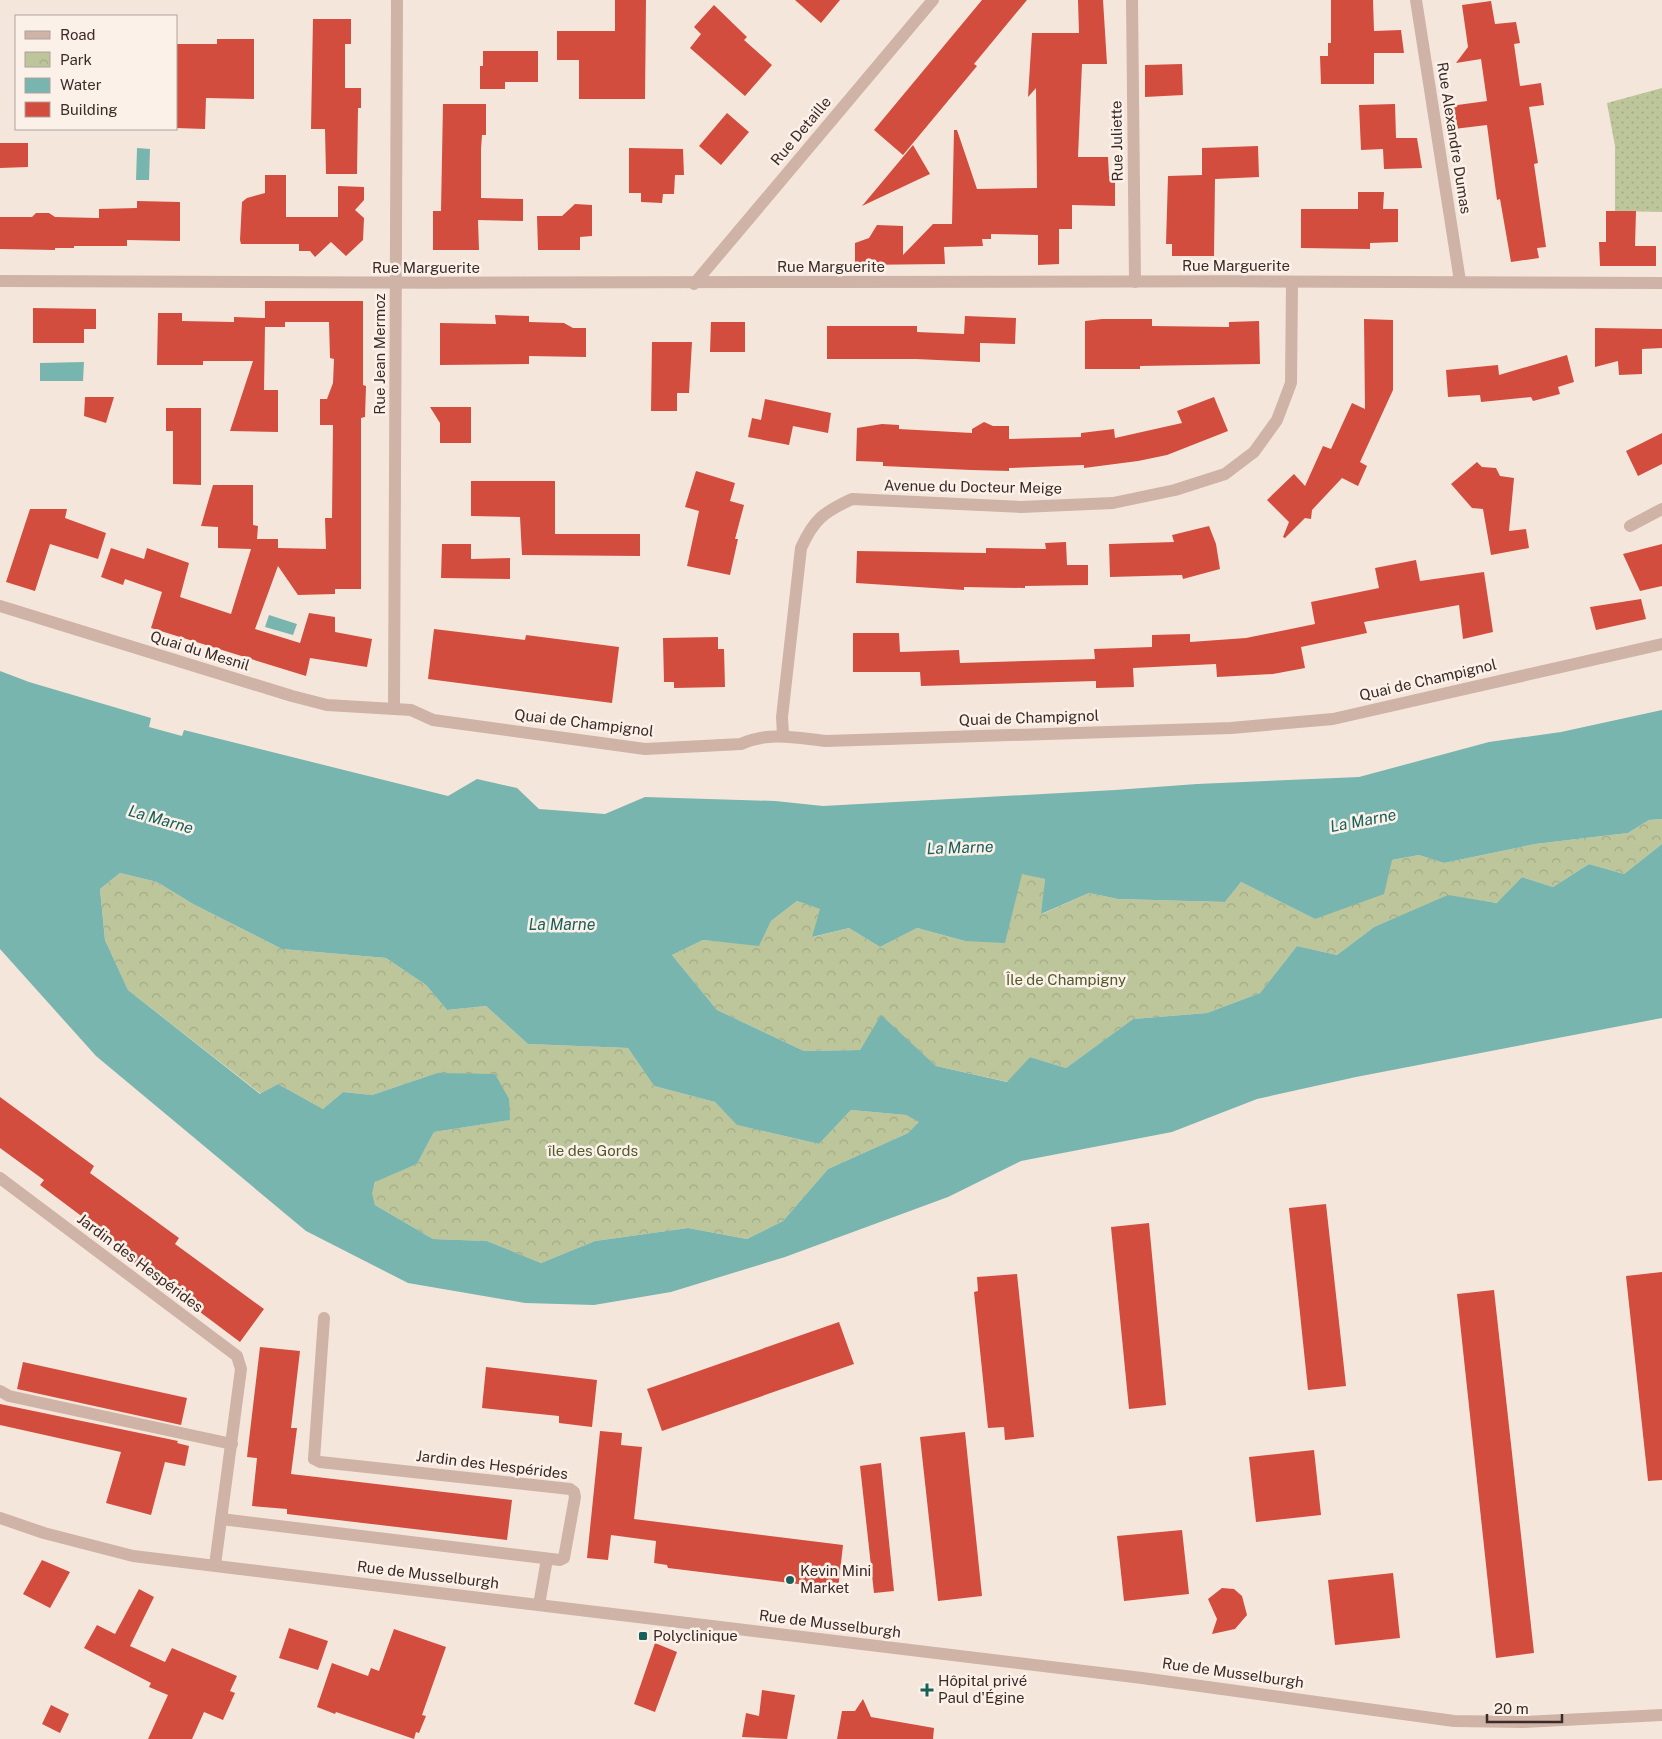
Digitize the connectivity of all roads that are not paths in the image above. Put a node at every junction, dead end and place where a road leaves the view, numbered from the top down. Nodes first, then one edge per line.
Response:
1 (397, 0) edge
2 (933, 0) edge
3 (1132, 0) edge
4 (1416, 0) edge
5 (0, 281) edge
6 (1460, 281) junction
7 (1135, 282) junction
8 (1292, 282) junction
9 (1662, 283) edge
10 (396, 284) junction
11 (694, 284) junction
12 (1662, 509) edge
13 (1630, 526) dead end
14 (0, 606) edge
15 (1662, 644) edge
16 (394, 708) junction
17 (782, 735) junction
18 (0, 1178) edge
19 (324, 1318) dead end
20 (0, 1391) edge
21 (232, 1444) junction
22 (0, 1518) edge
23 (221, 1519) junction
24 (547, 1559) junction
25 (215, 1565) junction
26 (539, 1605) junction
27 (1662, 1715) edge

1 - 10 street, Rue Jean Mermoz
2 - 11 street, Rue Detaille
3 - 7 street, Rue Juliette
4 - 6 street, Rue Alexandre Dumas
5 - 10 street, Rue Marguerite
6 - 8 street, Rue Marguerite
6 - 9 street, Rue Marguerite
7 - 8 street, Rue Marguerite
7 - 11 street, Rue Marguerite
8 - 17 street, Avenue du Docteur Meige
10 - 11 street, Rue Marguerite
10 - 16 street, Rue Jean Mermoz
12 - 13 street
14 - 16 street, Quai du Mesnil
15 - 17 street, Quai de Champignol
16 - 17 street, Quai de Champignol
18 - 21 street, Jardin des Hespérides
19 - 24 street, Jardin des Hespérides
20 - 21 street
21 - 23 street, Jardin des Hespérides
22 - 25 street, Rue de Musselburgh
23 - 24 street, Jardin des Hespérides
23 - 25 street, Jardin des Hespérides
24 - 26 street
25 - 26 street, Rue de Musselburgh
26 - 27 street, Rue de Musselburgh

